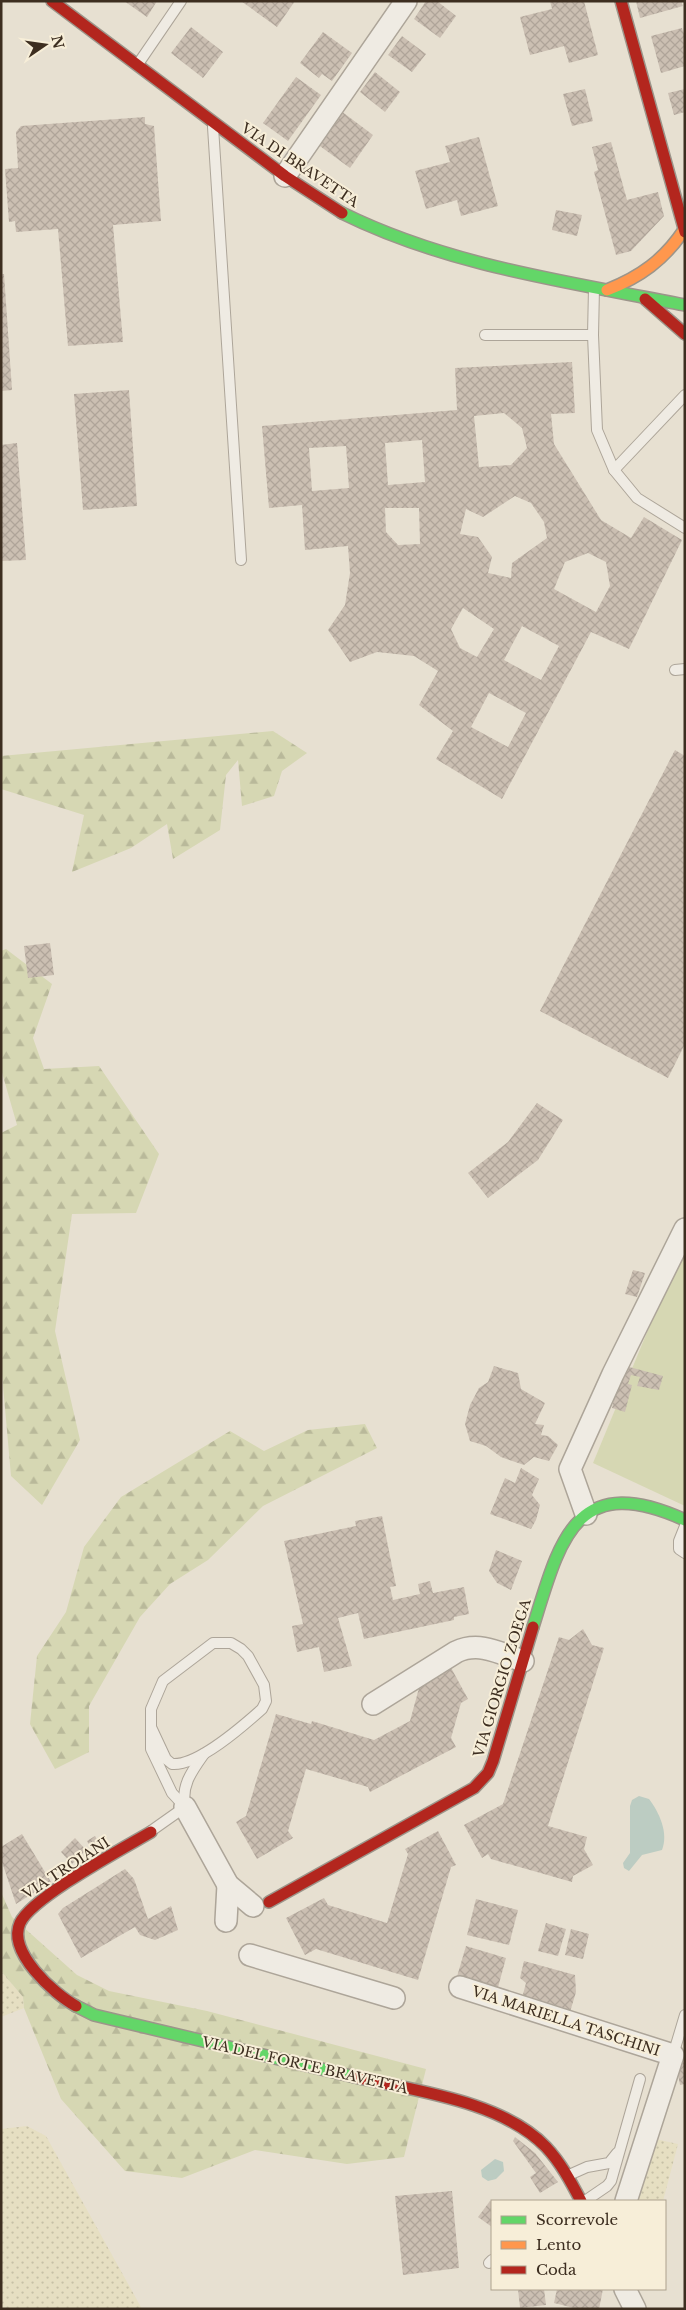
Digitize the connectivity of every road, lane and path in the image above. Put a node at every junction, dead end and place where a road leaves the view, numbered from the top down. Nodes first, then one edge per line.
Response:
1 (52, 1) edge
2 (181, 1) edge
3 (406, 1) edge
4 (621, 1) edge
5 (137, 65) junction
6 (212, 124) junction
7 (285, 176) junction
8 (684, 231) edge
9 (594, 287) junction
10 (607, 290) junction
11 (645, 298) junction
12 (685, 305) edge
13 (685, 334) edge
14 (485, 335) dead end
15 (593, 335) junction
16 (685, 395) edge
17 (614, 470) junction
18 (685, 528) edge
19 (241, 560) dead end
20 (685, 1229) edge
21 (586, 1514) junction
22 (685, 1520) edge
23 (685, 1526) edge
24 (685, 1553) edge
25 (523, 1661) junction
26 (373, 1704) dead end
27 (151, 1727) junction
28 (204, 1754) junction
29 (185, 1807) junction
30 (151, 1832) joint
31 (228, 1885) junction
32 (261, 1904) joint
33 (226, 1921) dead end
34 (20, 1942) joint
35 (250, 1955) dead end
36 (460, 1987) dead end
37 (394, 1998) dead end
38 (685, 2014) edge
39 (673, 2055) junction
40 (640, 2079) dead end
41 (618, 2152) junction
42 (568, 2176) junction
43 (580, 2200) edge
44 (586, 2200) edge
45 (626, 2200) edge
46 (626, 2290) edge
47 (635, 2309) edge

1 - 5 street, VIA DI BRAVETTA
2 - 5 lane
3 - 7 street
4 - 8 street
5 - 6 street, VIA DI BRAVETTA
6 - 7 street, VIA DI BRAVETTA
6 - 19 lane
7 - 9 street, VIA DI BRAVETTA
8 - 10 street
9 - 10 street, VIA DI BRAVETTA
9 - 15 lane
10 - 11 street, VIA DI BRAVETTA
11 - 12 street, VIA DI BRAVETTA
11 - 13 street
14 - 15 lane
15 - 17 lane
16 - 17 lane
17 - 18 lane
20 - 21 street
21 - 22 street, VIA GIORGIO ZOEGA
21 - 25 street, VIA GIORGIO ZOEGA
23 - 24 lane
25 - 26 street
25 - 32 street, VIA GIORGIO ZOEGA
27 - 28 lane
27 - 28 lane
27 - 29 lane
28 - 29 lane
29 - 30 lane
29 - 31 street
30 - 34 street, VIA TROIANI
31 - 32 street
31 - 33 street
34 - 42 street, VIA DEL FORTE BRAVETTA
35 - 37 street
36 - 39 street, VIA MARIELLA TASCHINI
38 - 39 lane
39 - 45 street
40 - 41 lane
41 - 42 lane
41 - 44 lane
42 - 43 street, VIA DEL FORTE BRAVETTA
46 - 47 street

